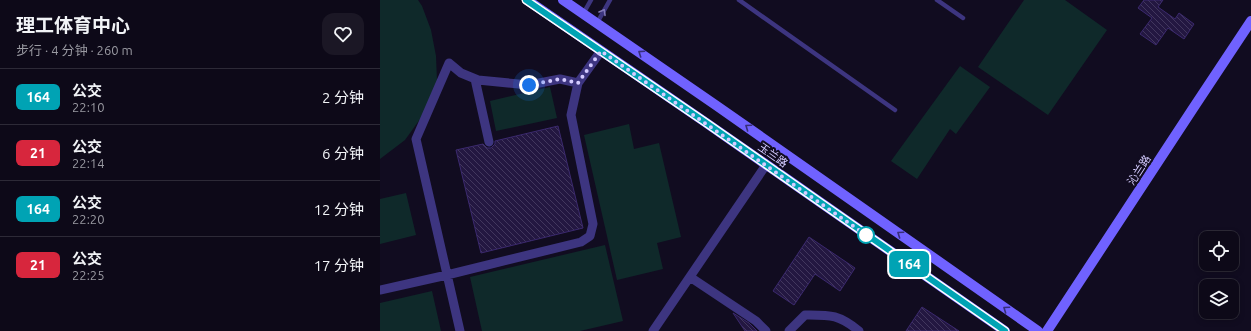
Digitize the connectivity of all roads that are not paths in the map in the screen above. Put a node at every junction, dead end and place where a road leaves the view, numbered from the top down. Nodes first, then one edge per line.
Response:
1 (526, 0) edge
2 (563, 0) edge
3 (591, 0) edge
4 (610, 0) edge
5 (739, 0) edge
6 (937, 0) edge
7 (583, 14) junction
8 (963, 18) dead end
9 (1251, 21) edge
10 (597, 23) junction
11 (601, 51) junction
12 (475, 79) junction
13 (578, 83) junction
14 (896, 110) dead end
15 (489, 142) dead end
16 (766, 165) junction
17 (447, 275) junction
18 (690, 278) junction
19 (380, 290) edge
20 (460, 331) edge
21 (654, 331) edge
22 (766, 331) edge
23 (789, 331) edge
24 (858, 331) edge
25 (1005, 331) edge
26 (1038, 331) edge
27 (1047, 331) edge

1 - 11 street, 玉兰路
2 - 7 street, 玉兰路
3 - 7 lane
10 -> 4 lane
5 - 14 lane
6 - 8 lane
7 - 10 street, 玉兰路
9 - 27 street, 沁兰路
26 -> 10 street, 玉兰路
11 - 13 street
11 - 16 street, 玉兰路
12 - 13 street
12 - 15 street
12 - 17 street
13 - 17 street
16 - 18 street
16 - 25 street, 玉兰路
17 - 19 street
17 - 20 street
18 - 21 street
18 - 22 street
23 - 24 street

